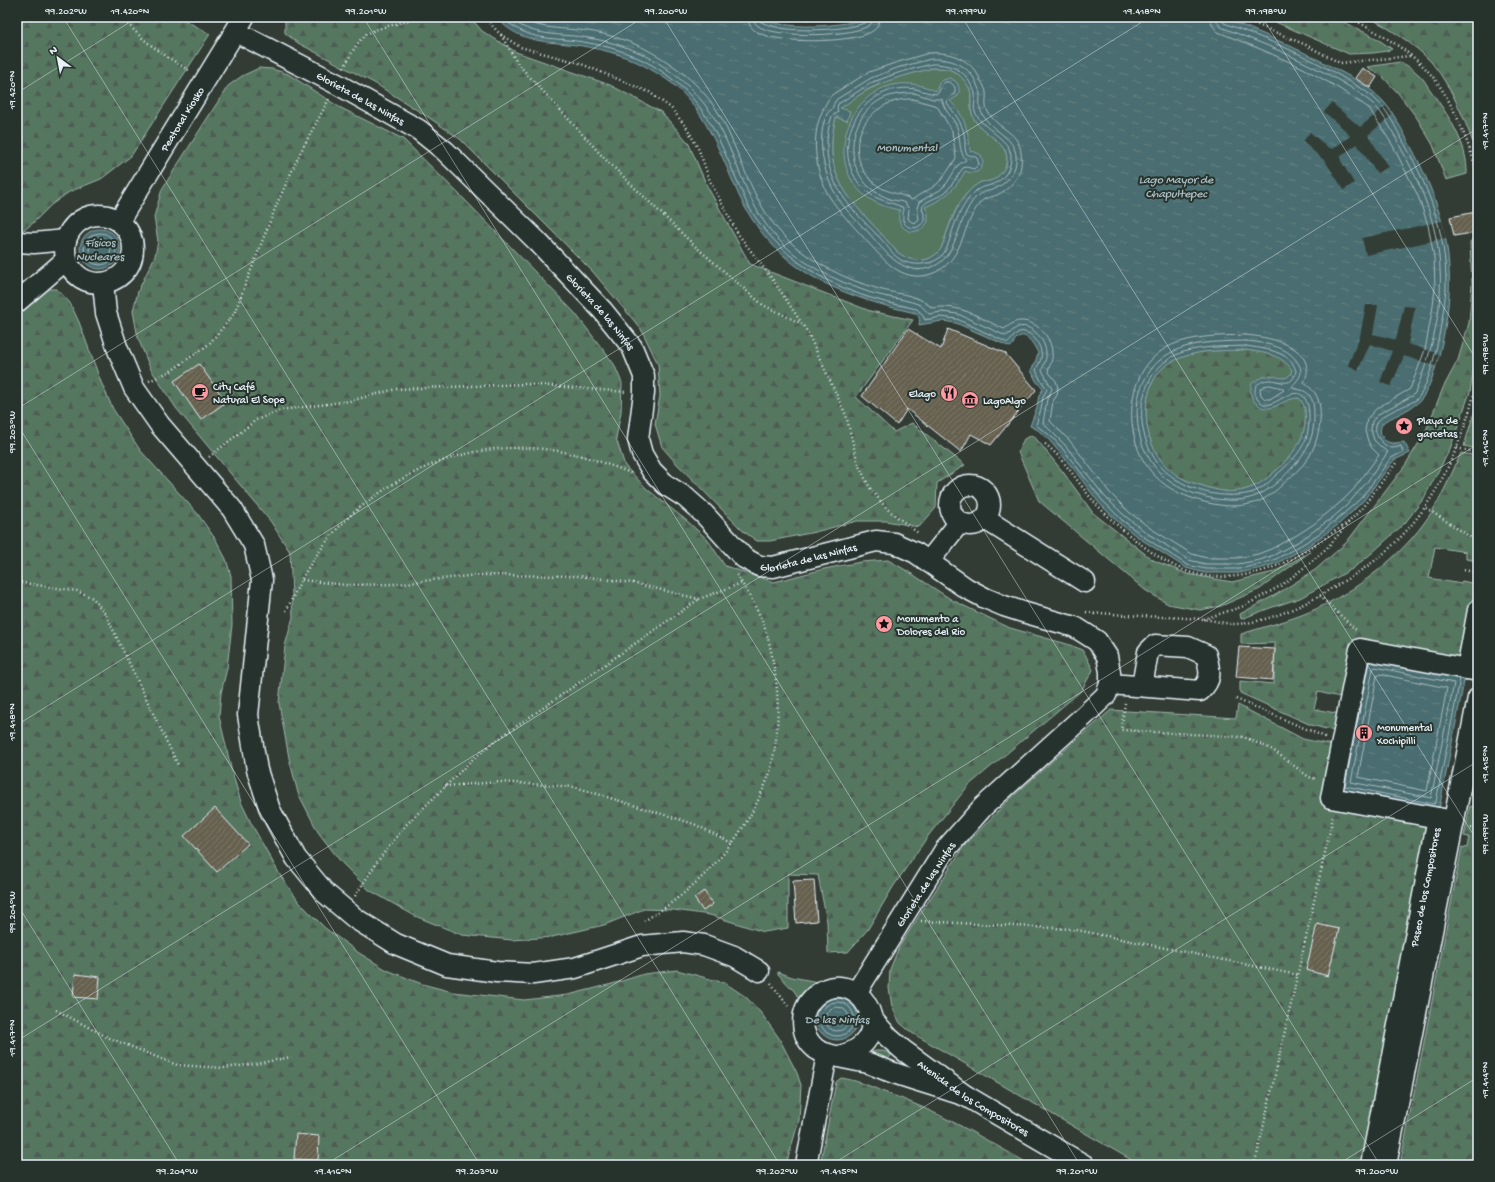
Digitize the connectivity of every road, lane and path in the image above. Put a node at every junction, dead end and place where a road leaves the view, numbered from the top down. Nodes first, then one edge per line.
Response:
1 (123, 17) edge
2 (428, 17) edge
3 (484, 17) edge
4 (788, 17) edge
5 (832, 17) edge
6 (1240, 17) edge
7 (1349, 17) edge
8 (1247, 19) edge
9 (240, 25) edge
10 (500, 34) junction
11 (1411, 56) junction
12 (206, 81) junction
13 (337, 84) junction
14 (1478, 174) edge
15 (119, 221) junction
16 (17, 242) edge
17 (66, 250) junction
18 (103, 283) junction
19 (17, 302) edge
20 (802, 324) junction
21 (1478, 378) edge
22 (134, 388) junction
23 (644, 393) junction
24 (1045, 444) dead end
25 (1457, 448) junction
26 (1478, 453) edge
27 (1396, 463) dead end
28 (198, 469) junction
29 (634, 475) dead end
30 (1426, 508) junction
31 (985, 519) junction
32 (960, 522) junction
33 (1349, 522) junction
34 (1478, 542) edge
35 (934, 555) junction
36 (1464, 570) dead end
37 (735, 572) dead end
38 (1478, 573) edge
39 (302, 580) junction
40 (17, 582) edge
41 (1085, 582) dead end
42 (742, 583) junction
43 (699, 600) junction
44 (1478, 610) edge
45 (286, 611) dead end
46 (1095, 614) junction
47 (1078, 619) junction
48 (1203, 619) junction
49 (1472, 670) edge
50 (1126, 684) junction
51 (1478, 698) edge
52 (1236, 699) dead end
53 (1342, 743) junction
54 (178, 765) dead end
55 (445, 786) junction
56 (1335, 792) junction
57 (1446, 819) junction
58 (732, 843) junction
59 (345, 910) junction
60 (901, 920) junction
61 (644, 921) dead end
62 (759, 971) joint
63 (1298, 975) junction
64 (856, 994) junction
65 (56, 1010) dead end
66 (872, 1019) junction
67 (803, 1028) junction
68 (833, 1055) junction
69 (292, 1057) dead end
70 (966, 1096) junction
71 (806, 1165) edge
72 (1084, 1165) edge
73 (1253, 1165) edge
74 (1371, 1165) edge
75 (1386, 1165) edge

1 - 12 path
2 - 13 path
3 - 10 path
4 - 5 path
6 - 8 path
7 - 11 path
8 - 11 path
9 - 12 street, Peatonal Kiosko
9 - 13 street, Glorieta de las Ninfas
10 - 20 path
10 - 20 path
11 - 14 path
12 - 15 street, Peatonal Kiosko
13 - 22 path
13 - 23 street, Glorieta de las Ninfas
15 - 17 street
15 - 18 street
16 - 17 street
17 - 18 street
17 - 19 street
18 - 22 street
20 - 35 path
21 - 25 path
22 - 28 street
23 - 28 path
23 - 35 street, Glorieta de las Ninfas
24 - 33 path
25 - 26 path
25 - 30 path
27 - 33 path
28 - 59 street
29 - 39 path
30 - 34 path
30 - 48 path
31 - 32 street
31 - 32 street
31 - 41 street
32 - 35 street
33 - 48 path
35 - 47 street, Glorieta de las Ninfas
36 - 38 path
37 - 42 path
39 - 43 path
39 - 45 path
40 - 54 path
42 - 43 path
42 - 58 path
43 - 55 path
44 - 49 street
46 - 47 path
46 - 47 path
46 - 48 path
47 - 50 street, Glorieta de las Ninfas
49 - 53 street
50 - 56 path
50 - 60 street, Glorieta de las Ninfas
51 - 57 street, Paseo de los Compositores
52 - 53 path
53 - 56 street
55 - 58 path
55 - 59 path
56 - 57 street, Paseo de los Compositores
56 - 63 path
57 - 74 street, Paseo de los Compositores
57 - 75 street, Paseo de los Compositores
58 - 61 path
59 - 62 street
60 - 63 path
60 - 64 street, Glorieta de las Ninfas
62 - 67 path
63 - 73 path
64 - 66 street
64 - 67 street
65 - 69 path
66 - 68 street
66 - 70 street, Avenida de los Compositores
67 - 68 street
68 - 70 street
68 - 71 street
70 - 72 street, Avenida de los Compositores

